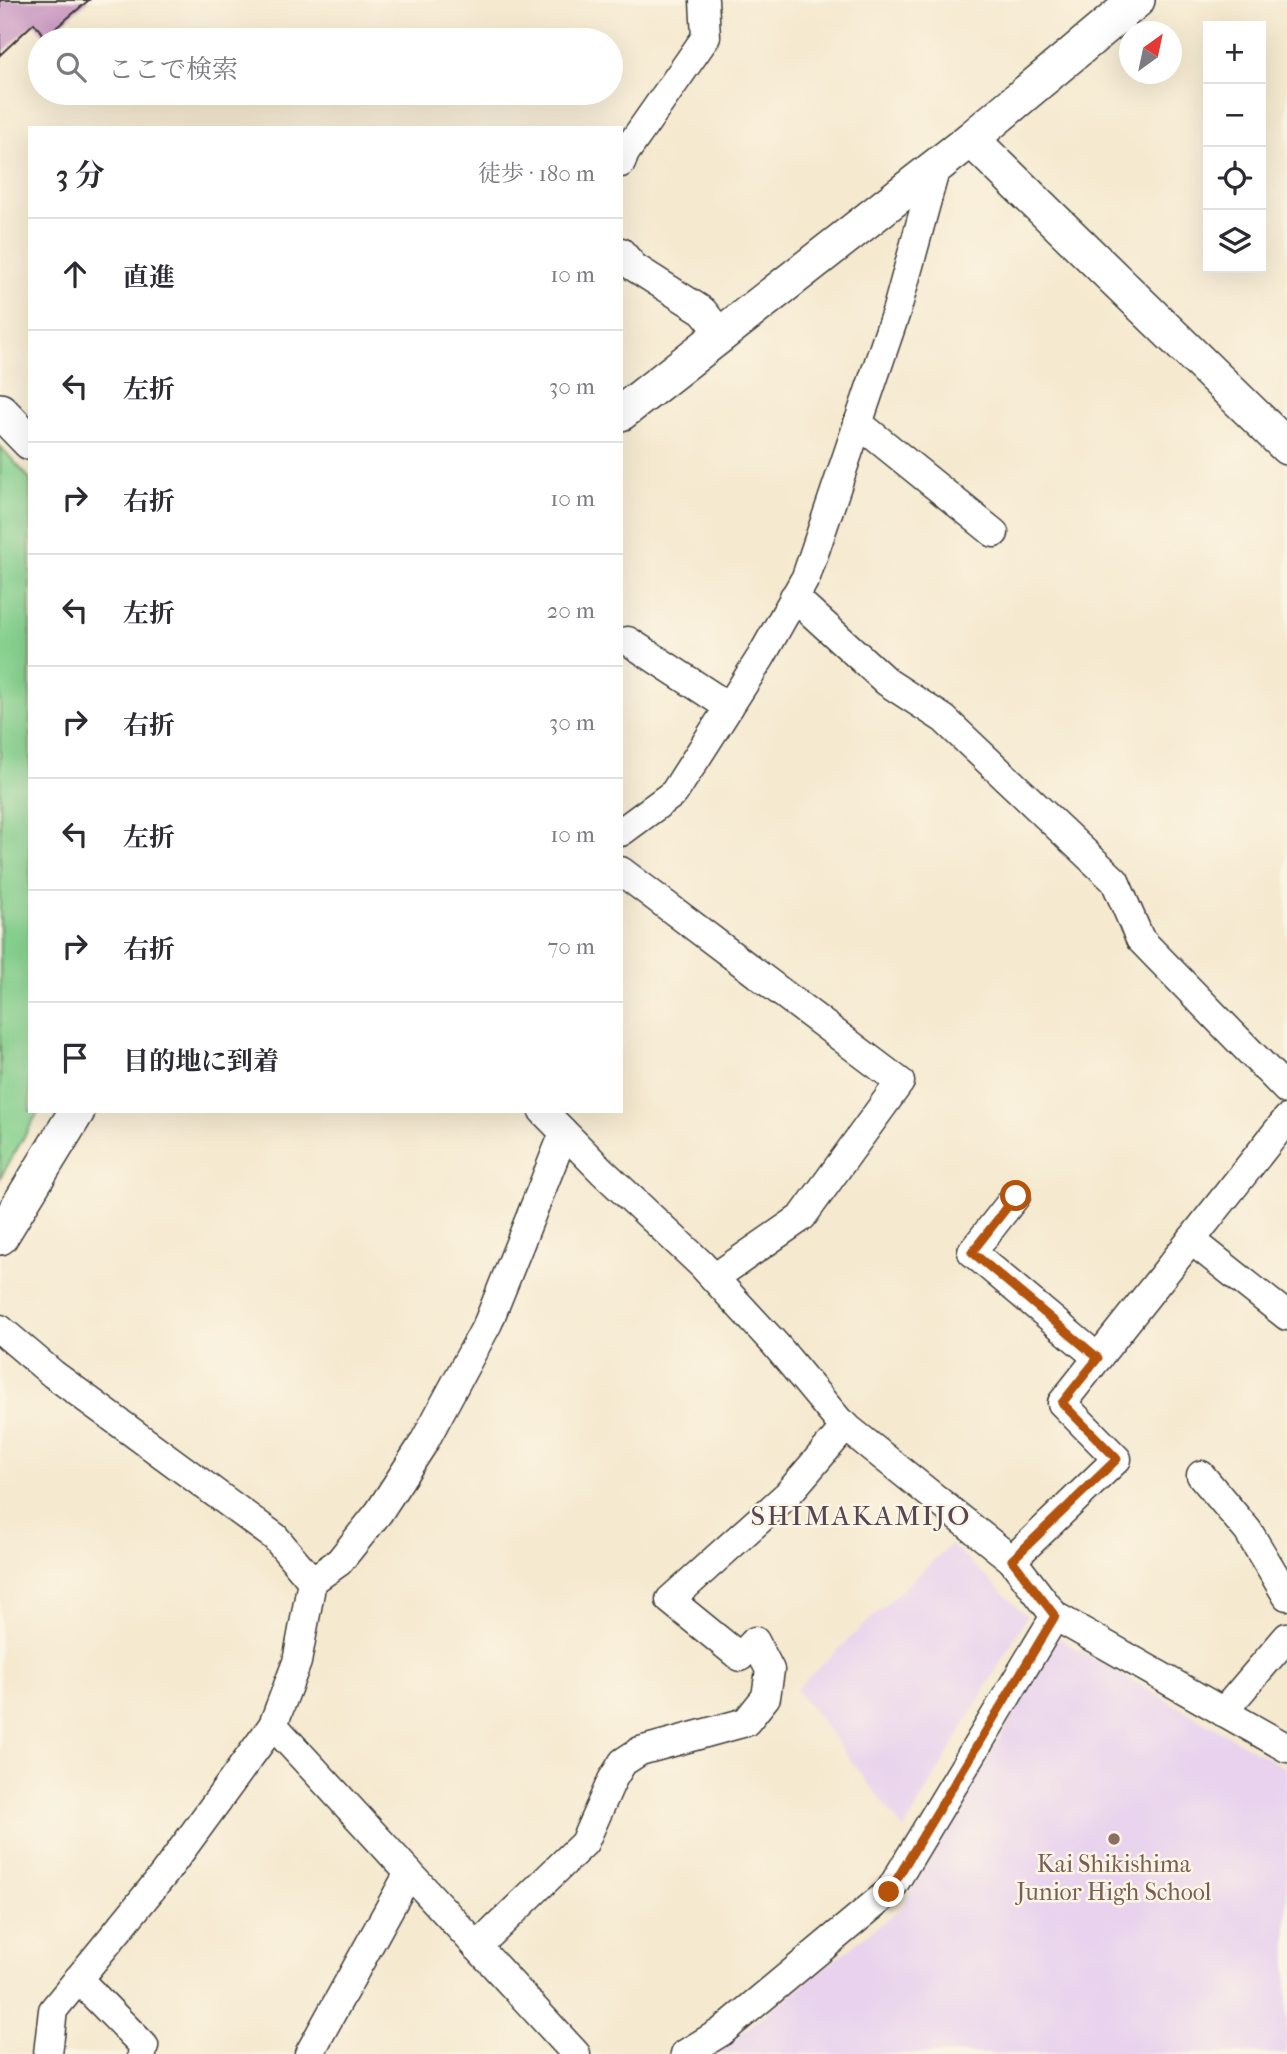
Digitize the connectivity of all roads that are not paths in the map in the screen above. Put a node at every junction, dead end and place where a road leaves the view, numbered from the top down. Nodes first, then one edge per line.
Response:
1 (704, 0) edge
2 (1137, 0) edge
3 (971, 139) junction
4 (623, 158) edge
5 (936, 167) junction
6 (623, 254) edge
7 (722, 335) junction
8 (0, 411) edge
9 (623, 411) edge
10 (859, 423) junction
11 (28, 440) edge
12 (1287, 447) edge
13 (993, 533) dead end
14 (794, 597) junction
15 (628, 641) dead end
16 (729, 707) junction
17 (623, 831) edge
18 (623, 873) edge
19 (1287, 1090) edge
20 (76, 1113) edge
21 (544, 1113) edge
22 (1287, 1119) edge
23 (564, 1133) junction
24 (1016, 1196) dead end
25 (0, 1237) edge
26 (1191, 1240) junction
27 (714, 1278) junction
28 (1287, 1316) edge
29 (0, 1329) edge
30 (1098, 1358) junction
31 (846, 1426) junction
32 (1201, 1475) dead end
33 (1012, 1560) junction
34 (312, 1581) junction
35 (1287, 1596) edge
36 (1055, 1616) junction
37 (1287, 1637) edge
38 (1223, 1712) junction
39 (274, 1725) junction
40 (1287, 1748) edge
41 (409, 1873) junction
42 (477, 1947) junction
43 (78, 1979) junction
44 (48, 2054) edge
45 (142, 2054) edge
46 (309, 2054) edge
47 (576, 2054) edge
48 (685, 2054) edge

1 - 4 street
2 - 3 street
3 - 5 street
3 - 12 street
5 - 7 street
5 - 10 street
6 - 7 street
7 - 9 street
8 - 11 street
10 - 13 street
10 - 14 street
14 - 16 street
14 - 19 street
15 - 16 street
16 - 17 street
18 - 27 street
20 - 25 street
21 - 23 street
22 - 26 street
23 - 27 street
23 - 34 street
24 - 30 street
26 - 28 street
26 - 30 street
27 - 31 street
29 - 34 street
30 - 33 street
31 - 33 street
31 - 42 street
32 - 35 street
33 - 36 street
34 - 39 street
36 - 38 street
36 - 48 street
37 - 38 street
38 - 40 street
39 - 41 street
39 - 43 street
41 - 42 street
41 - 46 street
42 - 47 street
43 - 44 street
43 - 45 street

